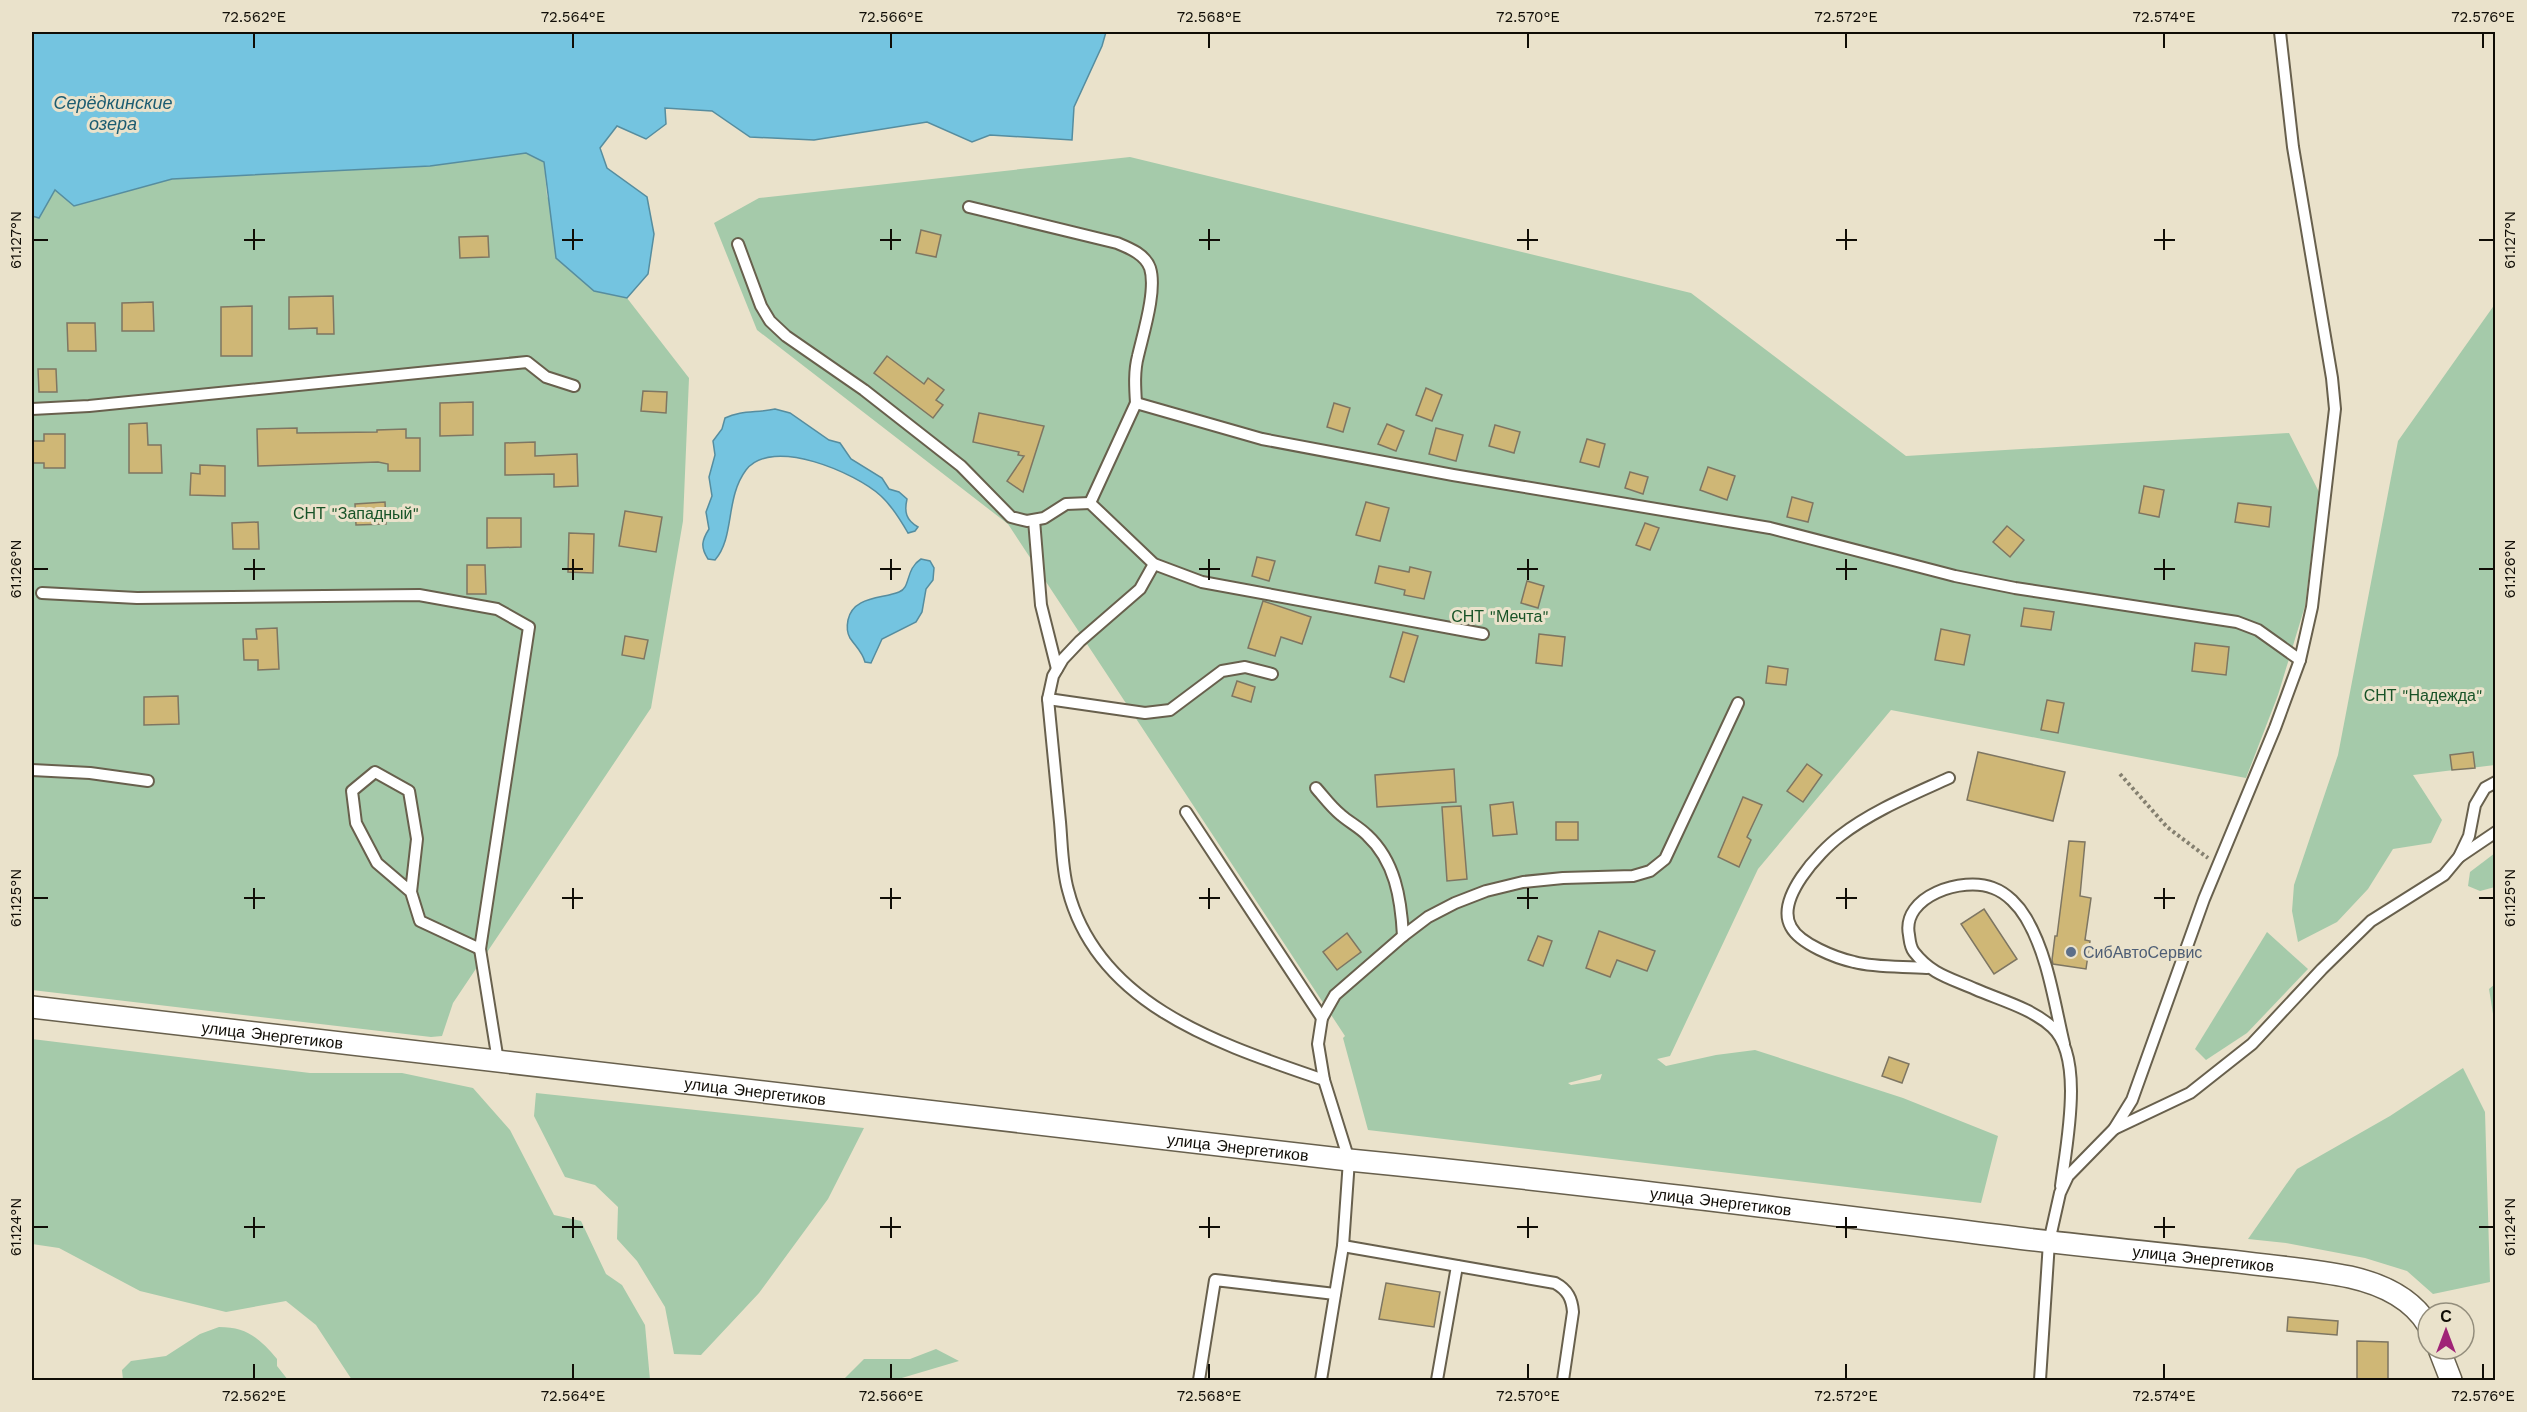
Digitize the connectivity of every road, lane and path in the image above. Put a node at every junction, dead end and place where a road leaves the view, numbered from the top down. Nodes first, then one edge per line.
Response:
1 (2280, 32) edge
2 (969, 207) dead end
3 (738, 244) dead end
4 (574, 386) dead end
5 (1136, 403) junction
6 (32, 409) edge
7 (1090, 503) junction
8 (1034, 520) junction
9 (1154, 564) junction
10 (42, 593) dead end
11 (1483, 634) dead end
12 (2300, 660) junction
13 (1057, 669) junction
14 (1272, 674) dead end
15 (1048, 699) junction
16 (1738, 703) dead end
17 (32, 770) edge
18 (2120, 774) dead end
19 (1949, 778) dead end
20 (148, 781) dead end
21 (2496, 782) edge
22 (1316, 788) dead end
23 (1186, 812) dead end
24 (2496, 832) edge
25 (2459, 857) junction
26 (2218, 865) junction
27 (411, 892) junction
28 (1403, 936) junction
29 (480, 949) junction
30 (1927, 968) junction
31 (32, 1007) edge
32 (1322, 1018) junction
33 (2064, 1044) junction
34 (498, 1061) junction
35 (1324, 1080) junction
36 (2114, 1129) junction
37 (1349, 1160) junction
38 (2060, 1193) junction
39 (2049, 1242) junction
40 (1342, 1246) junction
41 (1456, 1266) junction
42 (1335, 1294) junction
43 (2416, 1311) edge
44 (2444, 1361) edge
45 (1199, 1380) edge
46 (1321, 1380) edge
47 (1437, 1380) edge
48 (1563, 1380) edge
49 (2040, 1380) edge
50 (2451, 1380) edge

1 - 12 lane
2 - 5 lane
3 - 8 lane
4 - 6 lane
5 - 7 lane
5 - 12 lane
7 - 8 lane
7 - 9 lane
8 - 13 lane
9 - 11 lane
9 - 13 lane
10 - 29 lane
12 - 26 lane
13 - 15 lane
14 - 15 lane
15 - 35 lane
16 - 28 lane
17 - 20 lane
18 - 26 path
19 - 30 lane
21 - 25 lane
22 - 28 lane
23 - 32 lane
24 - 25 lane
25 - 36 lane
26 - 36 lane
27 - 27 lane
27 - 29 lane
28 - 32 lane
29 - 34 lane
30 - 33 lane
30 - 33 lane
31 - 34 street, улица Энергетиков
32 - 35 lane
33 - 38 lane
34 - 37 street, улица Энергетиков
35 - 37 lane
36 - 38 lane
37 - 39 street, улица Энергетиков
37 - 40 lane
38 - 39 lane
39 - 43 street, улица Энергетиков
39 - 49 lane
40 - 41 lane
40 - 42 lane
41 - 47 lane
41 - 48 lane
42 - 45 lane
42 - 46 lane
44 - 50 street

